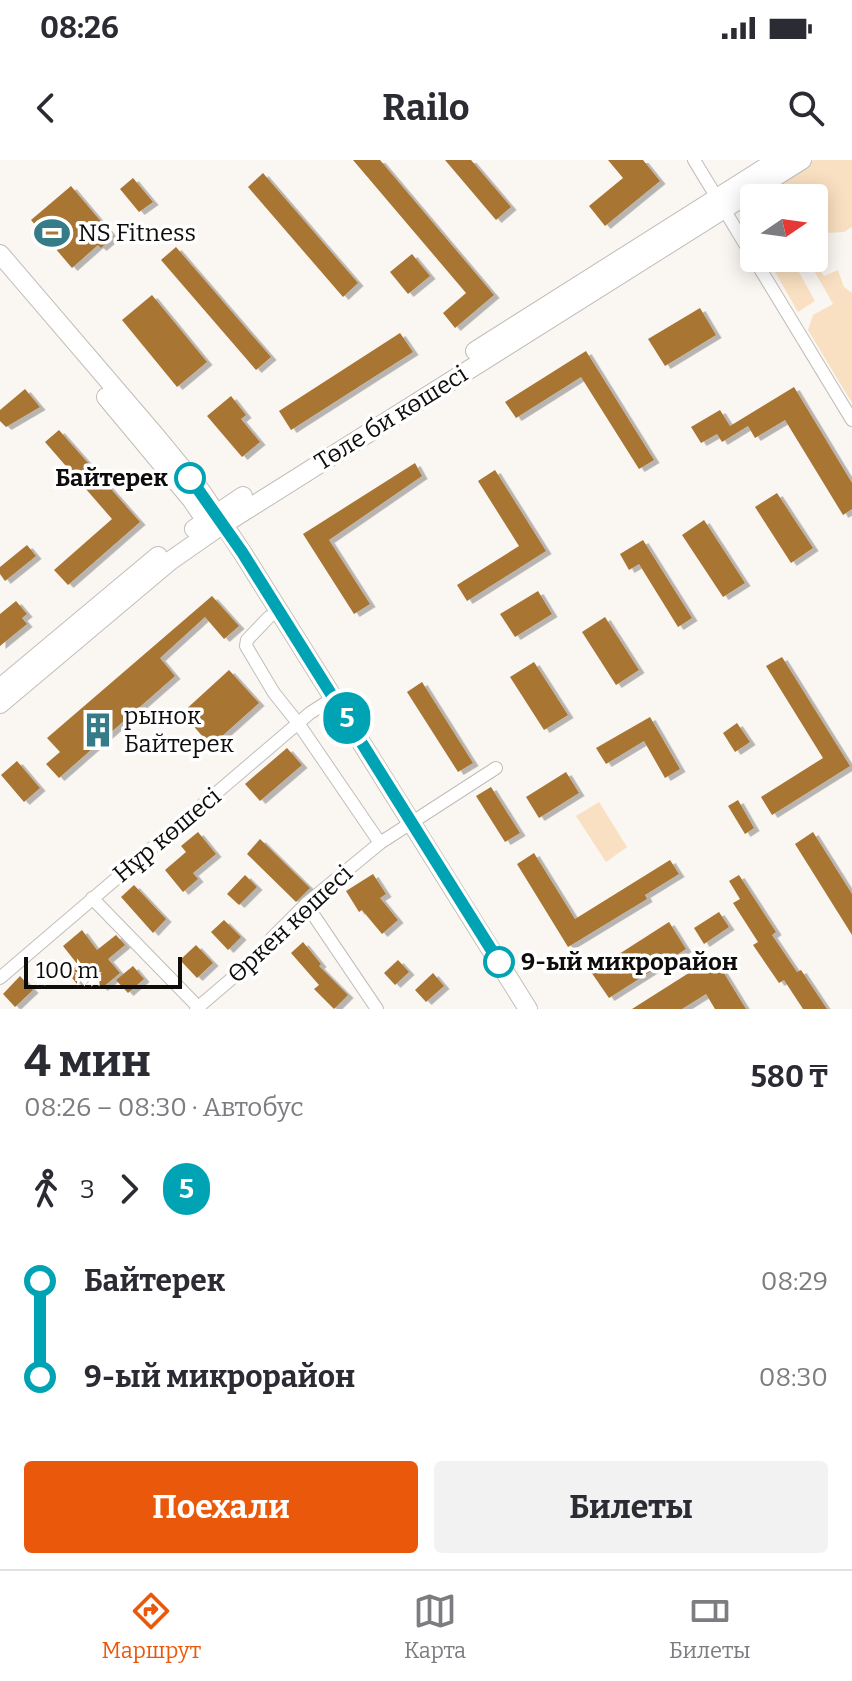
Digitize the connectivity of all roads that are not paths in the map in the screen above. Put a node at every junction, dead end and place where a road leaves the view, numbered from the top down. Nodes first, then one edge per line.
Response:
1 (694, 160) edge
2 (777, 160) edge
3 (802, 160) edge
4 (720, 204) junction
5 (0, 254) edge
6 (0, 273) edge
7 (852, 420) edge
8 (214, 522) junction
9 (269, 617) junction
10 (0, 688) edge
11 (0, 704) edge
12 (332, 706) junction
13 (298, 723) junction
14 (496, 768) dead end
15 (413, 822) junction
16 (380, 843) junction
17 (92, 898) junction
18 (306, 904) junction
19 (0, 978) edge
20 (198, 1008) edge
21 (377, 1009) edge
22 (515, 1009) edge
23 (528, 1009) edge

1 - 4 street
2 - 4 main road, Төле би көшесі
3 - 4 main road, Төле би көшесі
4 - 7 street
4 - 8 main road, Төле би көшесі
5 - 8 main road
6 - 8 main road
8 - 9 main road
8 - 10 main road, Төле би көшесі
8 - 11 main road, Төле би көшесі
8 - 12 main road
9 - 12 main road
9 - 13 street
12 - 13 street, Нұр көшесі
12 - 15 main road
13 - 16 street
13 - 17 street, Нұр көшесі
14 - 15 street, Өркен көшесі
15 - 16 street, Өркен көшесі
15 - 22 main road
15 - 23 main road
16 - 18 street, Өркен көшесі
17 - 19 street, Нұр көшесі
17 - 20 street
18 - 20 street, Өркен көшесі
18 - 21 street

